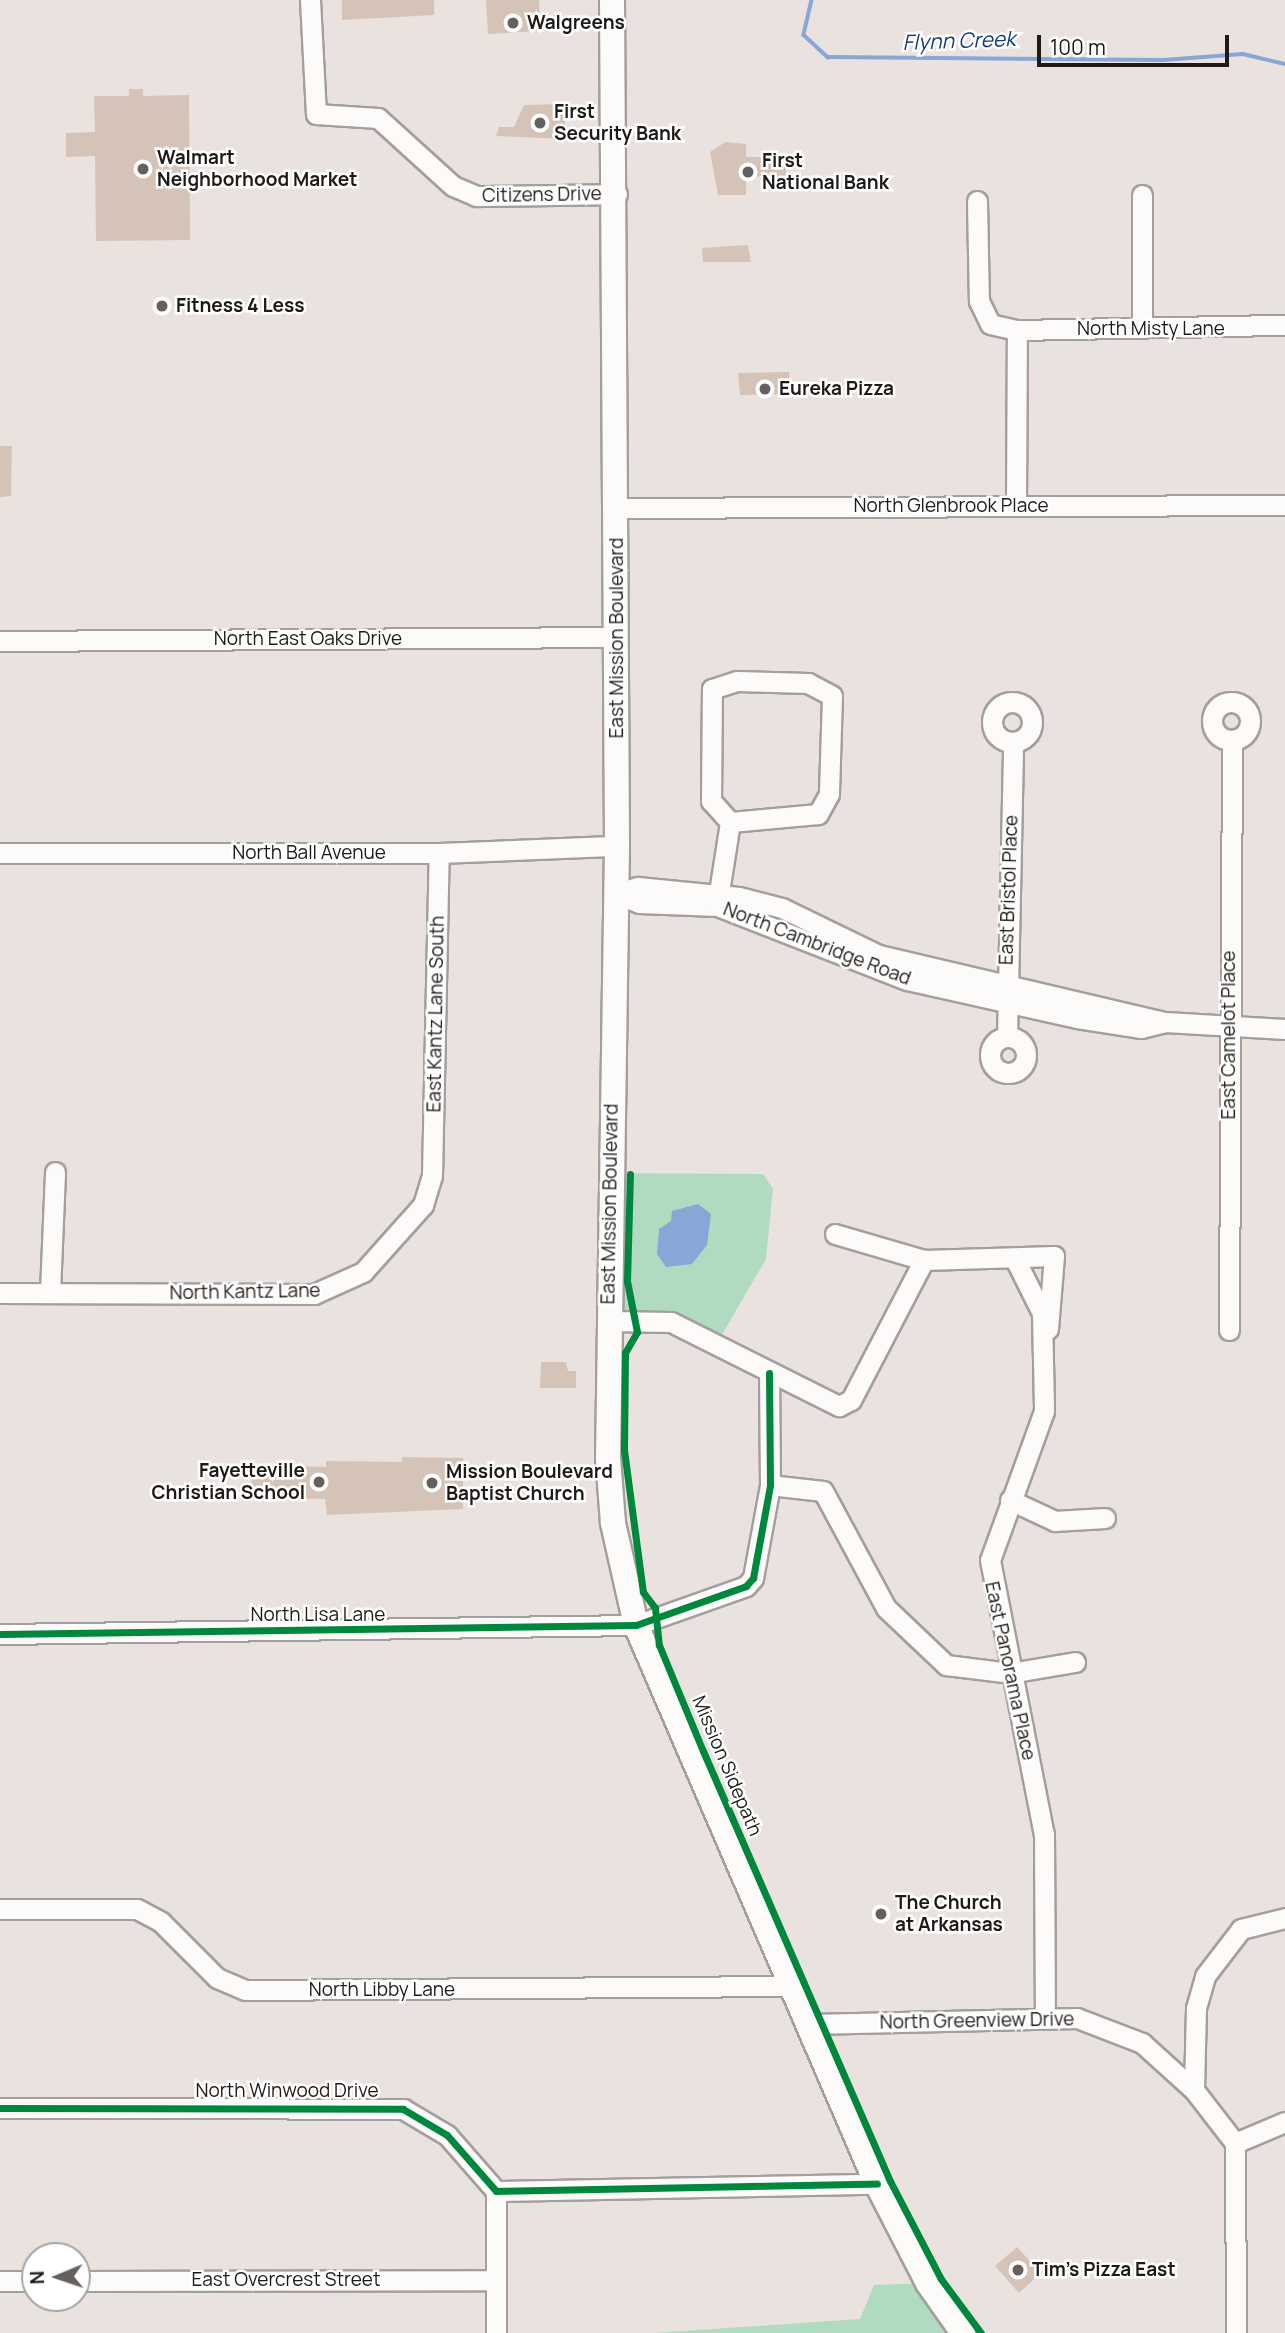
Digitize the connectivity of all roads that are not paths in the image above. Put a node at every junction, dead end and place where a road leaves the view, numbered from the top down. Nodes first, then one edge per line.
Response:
1 (310, 0) edge
2 (612, 0) edge
3 (617, 194) junction
4 (1142, 195) dead end
5 (977, 201) dead end
6 (1285, 325) edge
7 (1142, 328) junction
8 (1017, 330) junction
9 (1285, 505) edge
10 (1016, 506) junction
11 (617, 508) junction
12 (617, 637) junction
13 (0, 641) edge
14 (1232, 740) dead end
15 (1013, 743) dead end
16 (730, 822) junction
17 (617, 846) junction
18 (0, 853) edge
19 (439, 853) junction
20 (616, 894) junction
21 (718, 899) junction
22 (1006, 994) junction
23 (1229, 1027) junction
24 (1285, 1030) edge
25 (1007, 1037) dead end
26 (55, 1172) dead end
27 (432, 1175) joint
28 (835, 1234) dead end
29 (1015, 1259) junction
30 (923, 1260) junction
31 (50, 1292) junction
32 (0, 1293) edge
33 (608, 1321) junction
34 (1229, 1330) dead end
35 (1046, 1334) junction
36 (769, 1373) junction
37 (770, 1485) junction
38 (1010, 1500) junction
39 (1105, 1518) dead end
40 (636, 1625) junction
41 (0, 1634) edge
42 (1075, 1662) dead end
43 (1010, 1673) junction
44 (0, 1909) edge
45 (1285, 1918) edge
46 (794, 1986) junction
47 (1045, 2017) junction
48 (811, 2025) junction
49 (1194, 2090) junction
50 (0, 2108) edge
51 (1285, 2123) edge
52 (1235, 2143) junction
53 (877, 2184) junction
54 (496, 2191) junction
55 (494, 2280) junction
56 (0, 2281) edge
57 (21, 2281) edge
58 (91, 2281) edge
59 (496, 2333) edge
60 (963, 2333) edge
61 (1236, 2333) edge

1 - 3 street, Citizens Drive
2 - 3 main road, East Mission Boulevard
3 - 11 main road, East Mission Boulevard
4 - 7 street
5 - 8 street
6 - 7 street, North Misty Lane
7 - 8 street, North Misty Lane
8 - 10 street
9 - 10 street, North Glenbrook Place
10 - 11 street, North Glenbrook Place
11 - 12 main road, East Mission Boulevard
12 - 13 street, North East Oaks Drive
12 - 17 main road, East Mission Boulevard
14 - 23 street, East Camelot Place
15 - 22 street, East Bristol Place
16 - 16 street
16 - 21 street
17 - 19 street, North Ball Avenue
17 - 20 main road, East Mission Boulevard
18 - 19 street, North Ball Avenue
19 - 27 street, East Kantz Lane South
20 - 21 street, North Cambridge Road
20 - 33 main road, East Mission Boulevard
21 - 22 street, North Cambridge Road
22 - 23 street, North Cambridge Road
22 - 25 street, East Bristol Place
23 - 24 street, North Cambridge Road
23 - 34 street, East Camelot Place
26 - 31 street
27 - 31 street, North Kantz Lane
28 - 30 street
29 - 30 street
29 - 35 street, East Panorama Place
29 - 35 street, East Panorama Place
30 - 36 street
31 - 32 street, North Kantz Lane
33 - 36 street
33 - 40 main road, East Mission Boulevard
35 - 38 street, East Panorama Place
36 - 37 street
37 - 40 street, North Lisa Lane
37 - 43 street
38 - 39 street
38 - 43 street, East Panorama Place
40 - 41 street, North Lisa Lane
40 - 46 main road, East Mission Boulevard
42 - 43 street
43 - 47 street, East Panorama Place
44 - 46 street, North Libby Lane
45 - 49 street
46 - 48 main road, East Mission Boulevard
47 - 48 street, North Greenview Drive
47 - 49 street, North Greenview Drive
48 - 53 main road, East Mission Boulevard
49 - 52 street, North Greenview Drive
50 - 54 street, North Winwood Drive
51 - 52 street
52 - 61 street
53 - 54 street
53 - 60 main road, East Mission Boulevard
54 - 55 street
55 - 58 street, East Overcrest Street
55 - 59 street
56 - 57 street

